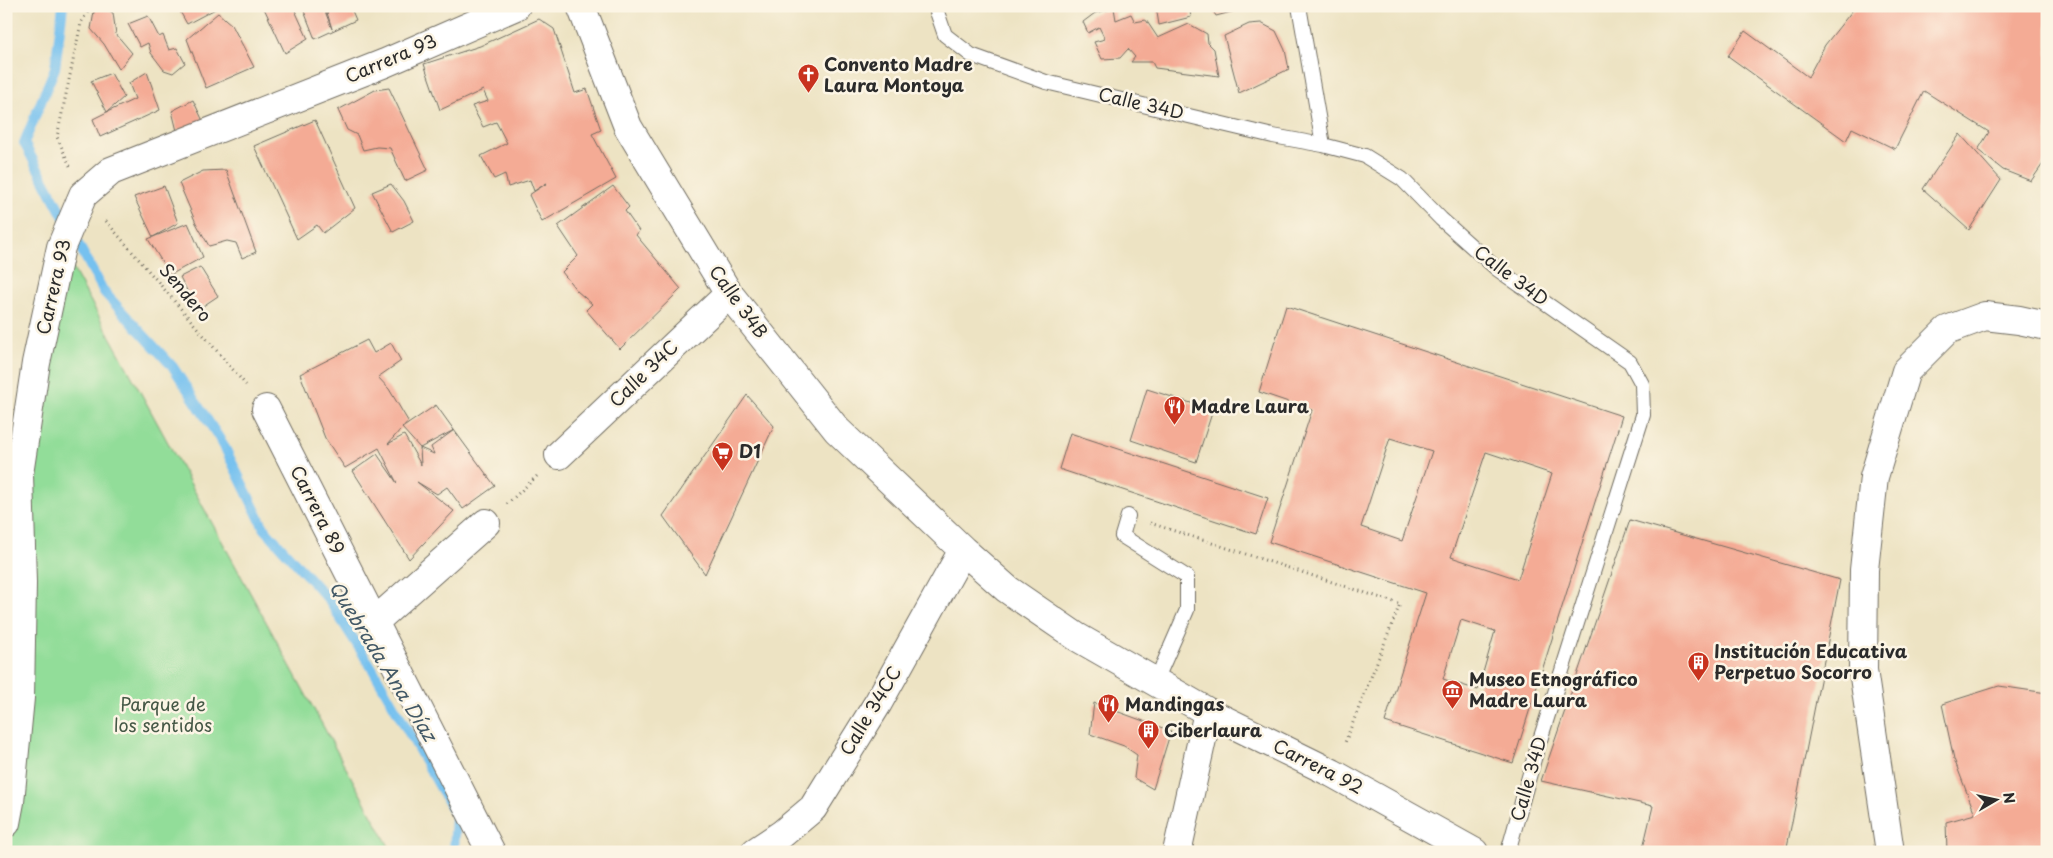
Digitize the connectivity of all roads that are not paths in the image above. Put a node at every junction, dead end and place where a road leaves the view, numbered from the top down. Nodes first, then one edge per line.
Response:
1 (516, 6) edge
2 (581, 6) edge
3 (935, 6) edge
4 (1299, 6) edge
5 (1323, 144) junction
6 (728, 294) junction
7 (2047, 326) edge
8 (266, 409) road end
9 (560, 455) road end
10 (1128, 516) road end
11 (486, 523) road end
12 (963, 550) junction
13 (373, 624) junction
14 (1156, 683) junction
15 (1208, 712) junction
16 (6, 823) edge
17 (491, 852) edge
18 (755, 852) edge
19 (1177, 852) edge
20 (1474, 852) edge
21 (1508, 852) edge
22 (1890, 852) edge

1 - 16 street, Carrera 93
2 - 6 street, Calle 34B
3 - 5 lane, Calle 34D
4 - 5 lane
5 - 21 lane, Calle 34D
6 - 9 street, Calle 34C
6 - 12 street, Calle 34B
7 - 22 street
8 - 13 street, Carrera 89
10 - 14 lane
11 - 13 street
12 - 14 street, Carrera 92
12 - 18 street, Calle 34CC
13 - 17 street, Carrera 89
14 - 15 street, Carrera 92
15 - 19 street
15 - 20 street, Carrera 92

